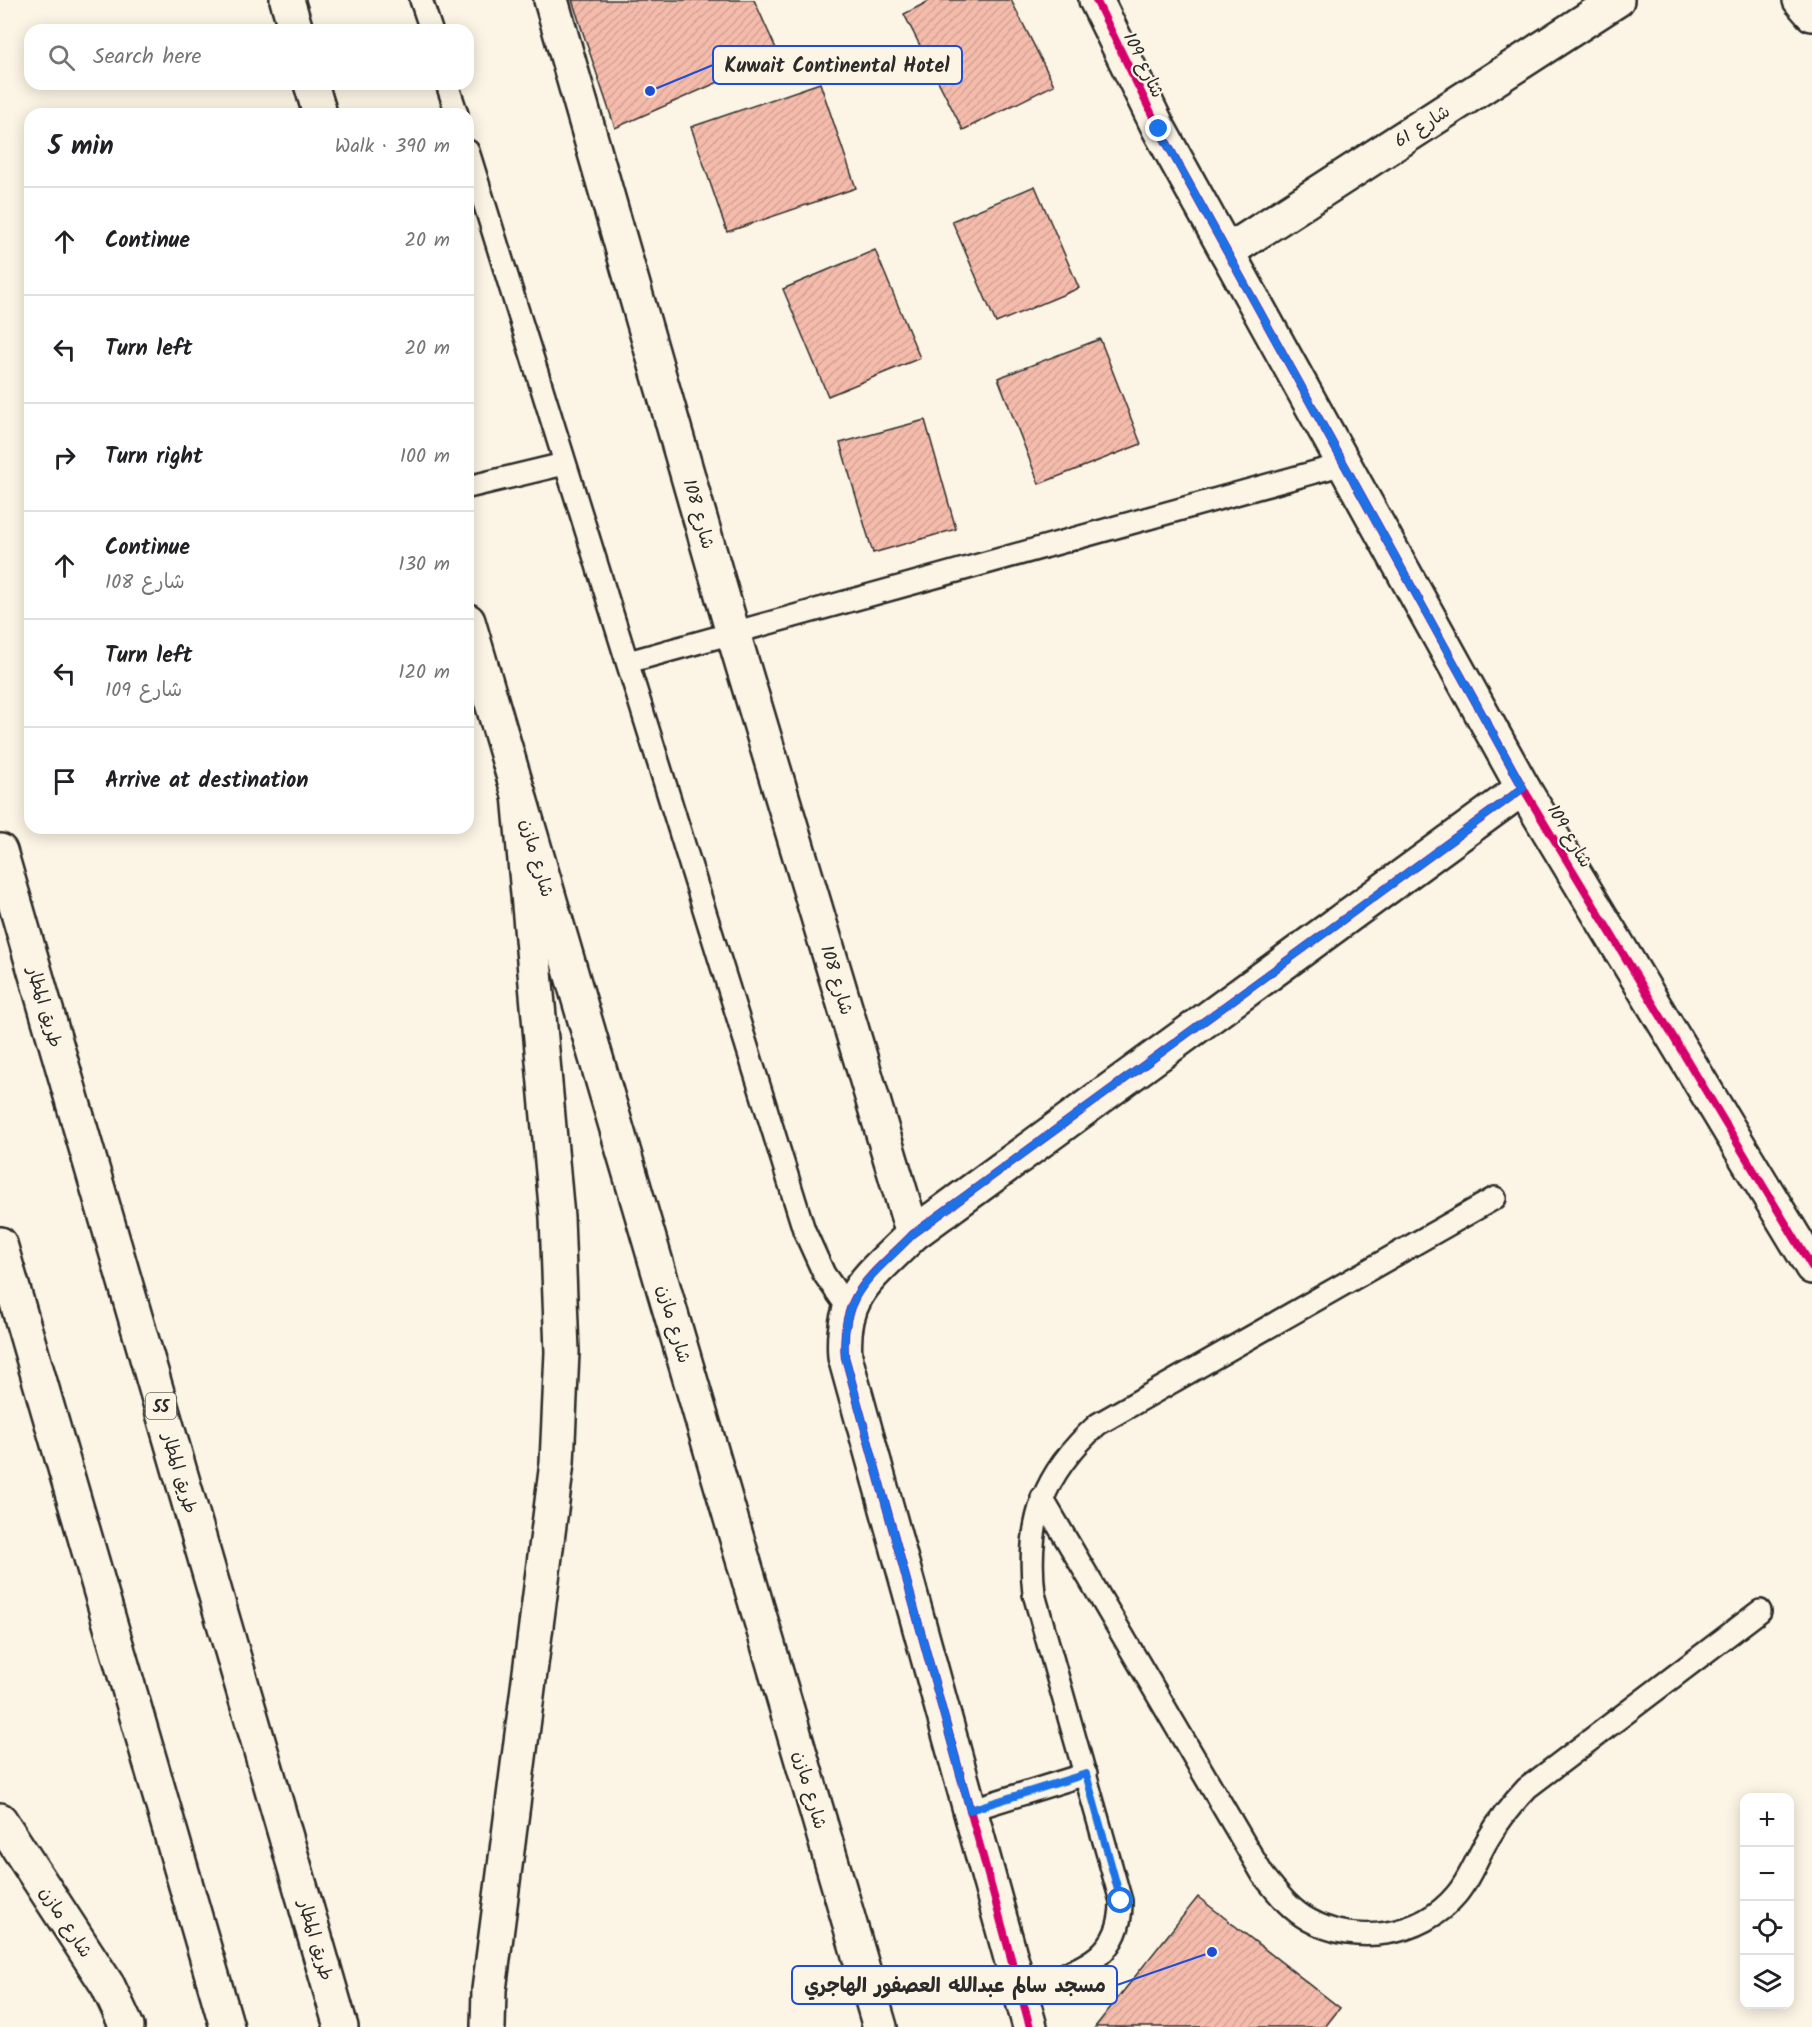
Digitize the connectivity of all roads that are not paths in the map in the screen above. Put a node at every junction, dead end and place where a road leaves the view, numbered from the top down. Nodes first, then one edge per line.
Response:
1 (287, 0) edge
2 (421, 0) edge
3 (551, 0) edge
4 (1096, 0) edge
5 (1617, 0) edge
6 (1800, 0) edge
7 (1812, 14) edge
8 (294, 24) edge
9 (429, 24) edge
10 (313, 90) edge
11 (449, 90) edge
12 (318, 108) edge
13 (455, 108) edge
14 (474, 171) edge
15 (1227, 252) junction
16 (564, 464) junction
17 (1344, 464) junction
18 (474, 486) edge
19 (733, 633) junction
20 (474, 641) edge
21 (628, 662) junction
22 (1523, 788) junction
23 (519, 794) junction
24 (0, 851) edge
25 (1495, 1198) dead end
26 (913, 1234) junction
27 (0, 1244) edge
28 (1812, 1267) edge
29 (848, 1308) junction
30 (1042, 1498) junction
31 (1760, 1611) dead end
32 (1086, 1774) junction
33 (970, 1810) junction
34 (0, 1820) edge
35 (1020, 1991) junction
36 (127, 2027) edge
37 (227, 2027) edge
38 (341, 2027) edge
39 (488, 2027) edge
40 (880, 2027) edge
41 (1030, 2027) edge

1 - 8 main road
2 - 9 lane
3 - 19 main road, شارع 108
4 - 15 main road, شارع 109
5 - 15 main road, شارع 61
6 - 7 main road
10 - 12 main road
11 - 13 lane
14 - 16 lane
15 - 17 main road, شارع 109
16 - 18 lane
16 - 21 lane
17 - 19 lane
17 - 22 main road, شارع 109
19 - 21 lane
19 - 26 main road, شارع 108
20 - 23 main road, شارع مازن
21 - 29 lane
22 - 26 main road
22 - 28 main road, شارع 109
23 - 39 main road
23 - 40 main road, شارع مازن
24 - 38 main road, طريق المطار / 55
25 - 30 lane
26 - 29 main road
27 - 37 main road
29 - 33 main road
30 - 31 lane
30 - 32 lane
32 - 33 lane
32 - 35 lane
33 - 35 main road
34 - 36 main road, شارع مازن
35 - 41 main road

